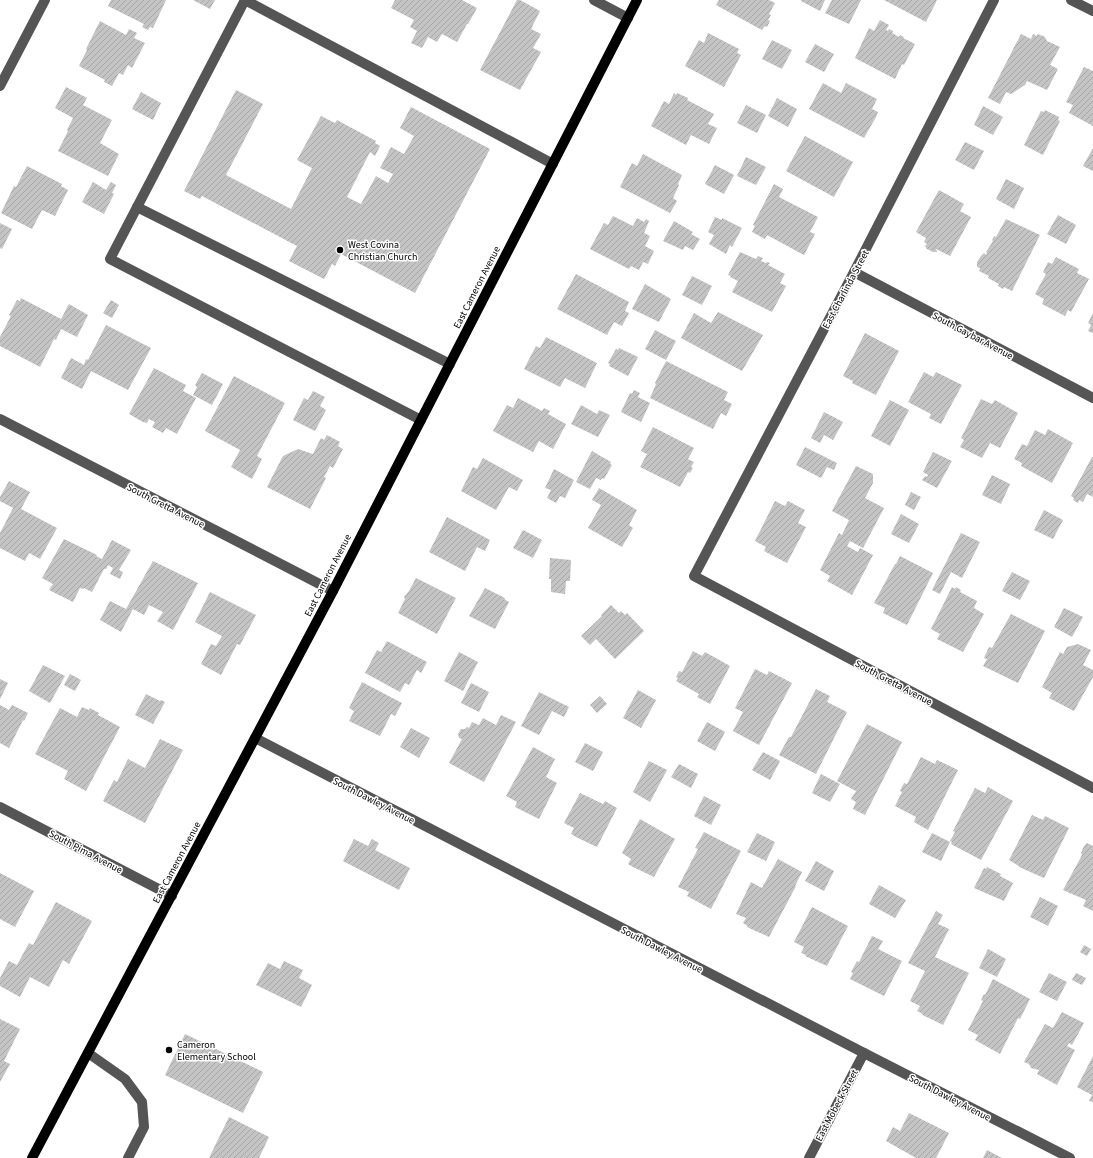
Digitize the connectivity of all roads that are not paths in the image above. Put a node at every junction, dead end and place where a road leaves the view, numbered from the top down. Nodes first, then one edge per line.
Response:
1 (46, 0) edge
2 (594, 0) edge
3 (637, 0) edge
4 (994, 0) edge
5 (1071, 0) edge
6 (1093, 11) edge
7 (628, 18) junction
8 (0, 86) edge
9 (553, 164) junction
10 (137, 208) junction
11 (854, 272) junction
12 (450, 364) junction
13 (1093, 398) edge
14 (0, 419) edge
15 (421, 420) junction
16 (694, 576) joint
17 (333, 591) junction
18 (255, 738) junction
19 (1093, 788) edge
20 (0, 806) edge
21 (172, 896) junction
22 (88, 1053) junction
23 (864, 1053) junction
24 (32, 1158) edge
25 (128, 1158) edge
26 (809, 1158) edge
27 (1070, 1158) edge

1 - 8 street
2 - 7 street
3 - 7 main road, East Cameron Avenue
4 - 11 street, East Charlinda Street
5 - 6 street
7 - 9 main road, East Cameron Avenue
9 - 10 street
9 - 12 main road, East Cameron Avenue
10 - 12 street
10 - 15 street
11 - 13 street, South Gaybar Avenue
11 - 16 street, East Charlinda Street
12 - 15 main road, East Cameron Avenue
14 - 17 street, South Gretta Avenue
15 - 17 main road, East Cameron Avenue
16 - 19 street, South Gretta Avenue
17 - 18 main road, East Cameron Avenue
18 - 21 main road, East Cameron Avenue
18 - 23 street, South Dawley Avenue
20 - 21 street, South Pima Avenue
21 - 22 main road, East Cameron Avenue
22 - 24 main road, East Cameron Avenue
22 - 25 street
23 - 26 street, East Mobeck Street
23 - 27 street, South Dawley Avenue

